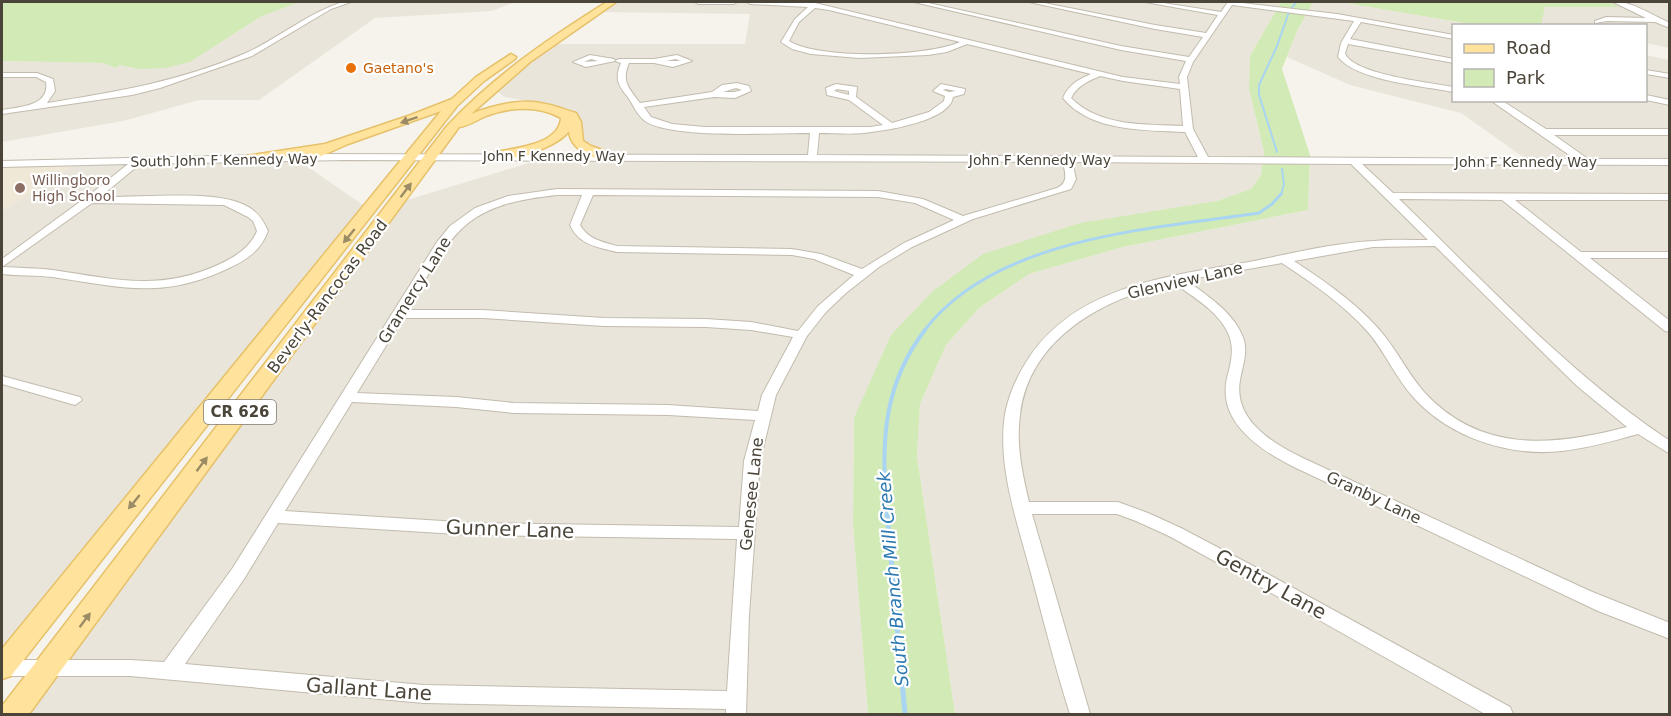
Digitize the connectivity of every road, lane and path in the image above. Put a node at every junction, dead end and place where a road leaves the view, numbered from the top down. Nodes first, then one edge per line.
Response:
1 (348, 2) edge
2 (598, 2) edge
3 (612, 2) edge
4 (698, 2) edge
5 (734, 2) edge
6 (750, 2) edge
7 (917, 2) edge
8 (1032, 2) edge
9 (1148, 2) edge
10 (1231, 2) edge
11 (1616, 2) edge
12 (815, 5) junction
13 (1223, 14) junction
14 (1359, 20) junction
15 (1657, 20) junction
16 (1597, 22) dead end
17 (1670, 26) edge
18 (1207, 35) junction
19 (1452, 37) edge
20 (967, 41) junction
21 (1346, 41) junction
22 (1190, 59) junction
23 (611, 61) dead end
24 (626, 61) junction
25 (654, 61) dead end
26 (1452, 61) edge
27 (1647, 72) edge
28 (1099, 74) junction
29 (2, 75) edge
30 (506, 75) junction
31 (1670, 76) edge
32 (1183, 87) junction
33 (1452, 90) edge
34 (714, 94) dead end
35 (462, 95) junction
36 (949, 95) dead end
37 (852, 98) dead end
38 (1647, 98) edge
39 (1497, 102) edge
40 (1670, 103) edge
41 (636, 105) junction
42 (38, 106) junction
43 (2, 112) edge
44 (892, 127) junction
45 (451, 129) junction
46 (1188, 129) junction
47 (814, 130) junction
48 (1544, 132) junction
49 (1670, 132) edge
50 (340, 143) junction
51 (496, 156) junction
52 (606, 156) junction
53 (310, 157) junction
54 (411, 157) junction
55 (431, 157) junction
56 (251, 159) junction
57 (812, 159) junction
58 (1067, 160) junction
59 (1205, 161) junction
60 (1354, 161) junction
61 (136, 162) junction
62 (1586, 162) junction
63 (1670, 162) edge
64 (2, 164) edge
65 (589, 192) junction
66 (1390, 196) junction
67 (1504, 196) junction
68 (1670, 197) edge
69 (89, 200) junction
70 (963, 220) junction
71 (1439, 243) junction
72 (1579, 255) junction
73 (1670, 255) edge
74 (1284, 259) junction
75 (2, 264) edge
76 (2, 272) edge
77 (863, 274) junction
78 (1177, 279) junction
79 (399, 314) junction
80 (1670, 328) edge
81 (801, 335) junction
82 (2, 380) edge
83 (347, 397) junction
84 (75, 400) dead end
85 (762, 416) junction
86 (1639, 429) junction
87 (1670, 449) edge
88 (1023, 508) junction
89 (273, 517) junction
90 (746, 533) junction
91 (1670, 630) edge
92 (50, 666) junction
93 (2, 668) edge
94 (169, 670) junction
95 (736, 707) edge
96 (14, 714) edge
97 (1080, 714) edge
98 (1503, 714) edge

1 - 42 street
2 - 35 main road, Beverly-Rancocas Road / CR 626
3 - 30 main road, Beverly-Rancocas Road / CR 626
4 - 5 street
6 - 12 street
7 - 22 street
8 - 18 street
9 - 13 street
10 - 13 street
10 - 14 street
11 - 15 street
12 - 20 street
12 - 20 street
13 - 18 street
14 - 19 street
14 - 21 street
15 - 16 street
15 - 17 street
18 - 22 street
20 - 28 street
21 - 26 street
21 - 33 street
22 - 32 street
23 - 24 street
24 - 25 street
24 - 41 street
27 - 31 street
28 - 32 street
28 - 46 street
29 - 42 street
30 - 45 main road, Beverly-Rancocas Road / CR 626
30 - 52 main road
32 - 46 street
34 - 41 street
35 -> 50 main road
35 - 54 main road, Beverly-Rancocas Road / CR 626
36 - 44 street
37 - 44 street
38 - 40 street
39 - 48 street
41 - 47 street
42 - 43 street
44 - 47 street
45 - 51 main road
45 - 55 main road, Beverly-Rancocas Road / CR 626
46 - 59 street
47 - 57 street
48 - 49 street
48 - 62 street
50 - 53 main road
50 - 56 main road
51 - 52 street, John F Kennedy Way
51 - 55 street, John F Kennedy Way
52 - 57 street, John F Kennedy Way
53 - 54 street, South John F Kennedy Way
53 - 56 street, South John F Kennedy Way
54 - 55 street, John F Kennedy Way
54 -> 93 main road, Beverly-Rancocas Road / CR 626
92 -> 55 main road, Beverly-Rancocas Road / CR 626
56 - 61 street, South John F Kennedy Way
57 - 58 street, John F Kennedy Way
58 - 59 street, John F Kennedy Way
58 - 70 street, Genesee Lane
59 - 60 street, John F Kennedy Way
60 - 62 street, John F Kennedy Way
60 - 66 street
61 - 64 street, South John F Kennedy Way
61 - 69 street
62 - 63 street, John F Kennedy Way
65 - 70 street, Gramercy Lane
65 - 77 street
65 - 79 street, Gramercy Lane
66 - 67 street
66 - 71 street
67 - 68 street
67 - 72 street
69 - 75 street
69 - 76 street
70 - 77 street, Genesee Lane
71 - 74 street, Glenview Lane
71 - 86 street
72 - 73 street
72 - 80 street
74 - 78 street, Glenview Lane
74 - 86 street
77 - 81 street, Genesee Lane
78 - 88 street, Glenview Lane
78 - 91 street, Granby Lane
79 - 81 street
79 - 83 street, Gramercy Lane
81 - 85 street, Genesee Lane
82 - 84 street
83 - 85 street
83 - 89 street, Gramercy Lane
85 - 90 street, Genesee Lane
86 - 87 street
88 - 97 street, Glenview Lane
88 - 98 street, Gentry Lane
89 - 90 street, Gunner Lane
89 - 94 street, Gramercy Lane
90 - 95 street, Genesee Lane
92 - 93 street, Gallant Lane
92 - 94 street, Gallant Lane
92 - 96 main road, Beverly-Rancocas Road / CR 626
94 - 95 street, Gallant Lane

